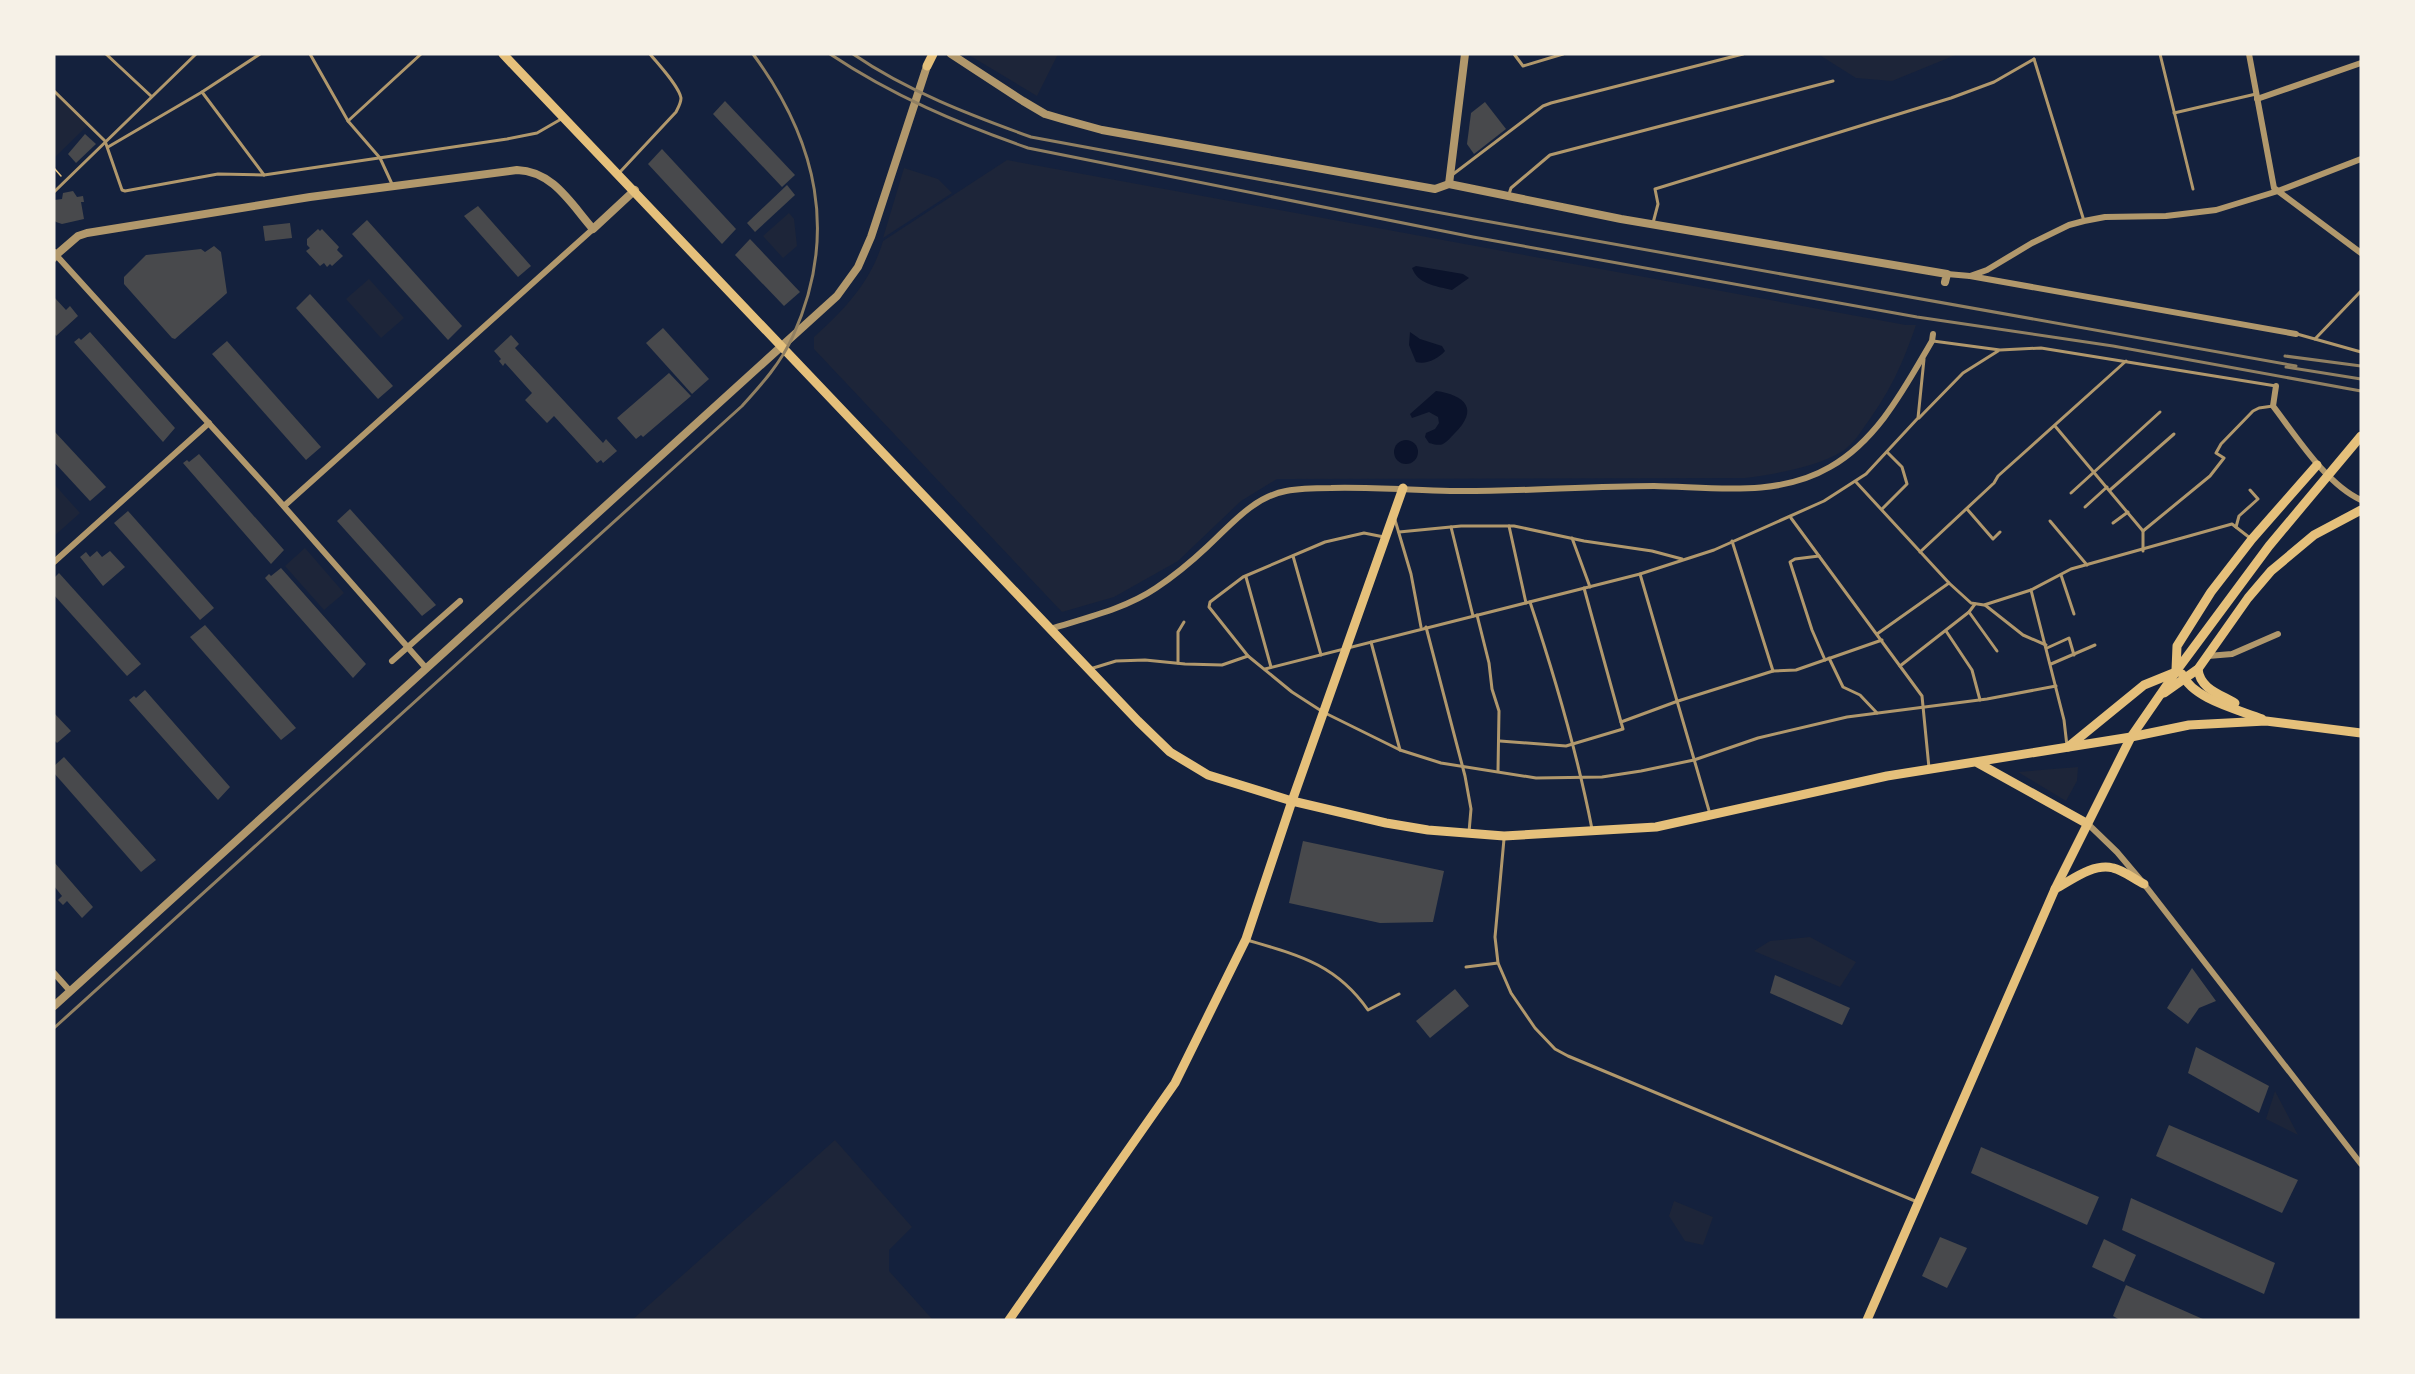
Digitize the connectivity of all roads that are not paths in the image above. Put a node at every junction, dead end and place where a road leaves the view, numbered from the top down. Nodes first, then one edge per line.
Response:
1 (106, 54) edge
2 (196, 54) edge
3 (260, 54) edge
4 (310, 54) edge
5 (421, 54) edge
6 (503, 54) edge
7 (650, 54) edge
8 (933, 54) edge
9 (951, 54) edge
10 (1465, 54) edge
11 (1514, 54) edge
12 (1563, 54) edge
13 (1743, 54) edge
14 (2036, 54) edge
15 (2160, 54) edge
16 (2249, 54) edge
17 (2034, 59) junction
18 (2361, 63) edge
19 (927, 66) joint
20 (1833, 81) dead end
21 (54, 91) edge
22 (202, 92) junction
23 (151, 96) junction
24 (2257, 96) junction
25 (2174, 113) junction
26 (564, 117) junction
27 (348, 121) junction
28 (105, 141) junction
29 (107, 147) junction
30 (380, 158) junction
31 (2361, 159) edge
32 (619, 173) junction
33 (264, 175) junction
34 (1450, 180) junction
35 (392, 186) junction
36 (2193, 189) dead end
37 (635, 190) junction
38 (2278, 191) junction
39 (54, 192) edge
40 (1508, 196) junction
41 (2084, 220) junction
42 (1652, 224) junction
43 (593, 229) junction
44 (2361, 253) edge
45 (55, 256) edge
46 (1970, 276) junction
47 (1946, 278) joint
48 (2361, 291) edge
49 (2296, 334) joint
50 (1932, 338) joint
51 (2315, 339) junction
52 (781, 347) junction
53 (2000, 350) junction
54 (2361, 352) edge
55 (1925, 354) junction
56 (2126, 361) junction
57 (2276, 386) joint
58 (2273, 406) junction
59 (2160, 412) dead end
60 (1918, 418) junction
61 (209, 423) junction
62 (2054, 425) junction
63 (2174, 434) dead end
64 (2361, 436) edge
65 (1887, 452) junction
66 (2317, 465) junction
67 (2094, 471) junction
68 (1856, 482) junction
69 (1403, 488) junction
70 (2108, 488) junction
71 (2250, 490) dead end
72 (2071, 493) dead end
73 (2361, 500) edge
74 (284, 506) junction
75 (2085, 507) dead end
76 (1967, 508) junction
77 (1882, 509) junction
78 (2361, 510) edge
79 (2128, 512) junction
80 (1393, 516) junction
81 (1790, 517) junction
82 (2050, 521) dead end
83 (2113, 523) dead end
84 (1509, 526) junction
85 (1451, 527) junction
86 (2236, 527) junction
87 (2144, 531) junction
88 (1399, 532) junction
89 (2000, 532) dead end
90 (1386, 537) junction
91 (1572, 538) junction
92 (2252, 539) junction
93 (1732, 541) junction
94 (2143, 551) junction
95 (1920, 552) junction
96 (1293, 556) junction
97 (1819, 556) junction
98 (1684, 560) junction
99 (54, 562) edge
100 (2087, 565) junction
101 (1640, 574) junction
102 (2061, 574) junction
103 (1246, 576) junction
104 (1949, 583) junction
105 (1590, 587) junction
106 (1584, 588) junction
107 (2031, 590) junction
108 (460, 601) dead end
109 (1528, 603) junction
110 (1975, 603) junction
111 (1984, 605) junction
112 (1969, 612) junction
113 (2074, 614) dead end
114 (1475, 615) junction
115 (1184, 622) dead end
116 (1424, 627) junction
117 (1050, 629) junction
118 (1946, 631) junction
119 (1877, 634) junction
120 (2278, 634) dead end
121 (1882, 640) junction
122 (1371, 642) junction
123 (2095, 645) dead end
124 (2046, 646) junction
125 (408, 647) junction
126 (1346, 648) junction
127 (1997, 651) dead end
128 (1321, 655) junction
129 (2074, 655) junction
130 (1248, 656) junction
131 (2208, 656) junction
132 (1827, 659) junction
133 (392, 661) dead end
134 (1178, 663) junction
135 (2051, 664) junction
136 (1900, 666) junction
137 (426, 668) junction
138 (1271, 668) junction
139 (1088, 669) junction
140 (1264, 669) junction
141 (2178, 669) junction
142 (2198, 669) junction
143 (1773, 671) junction
144 (2184, 679) junction
145 (2056, 686) junction
146 (2160, 696) junction
147 (1678, 700) junction
148 (1980, 700) junction
149 (1924, 707) junction
150 (1323, 712) junction
151 (1877, 713) junction
152 (2266, 721) junction
153 (1621, 722) junction
154 (2361, 733) edge
155 (2132, 737) junction
156 (1500, 741) junction
157 (1572, 744) junction
158 (2067, 748) junction
159 (1400, 750) junction
160 (1694, 760) junction
161 (1978, 763) junction
162 (1462, 767) junction
163 (1929, 769) junction
164 (1498, 771) junction
165 (1582, 777) junction
166 (1292, 801) junction
167 (1711, 816) junction
168 (2086, 823) junction
169 (1593, 831) junction
170 (1469, 834) junction
171 (1504, 836) junction
172 (2144, 884) junction
173 (2055, 889) junction
174 (1246, 939) junction
175 (1498, 963) junction
176 (1466, 967) dead end
177 (54, 973) edge
178 (70, 991) junction
179 (1399, 994) dead end
180 (54, 1006) edge
181 (2361, 1164) edge
182 (1917, 1202) junction
183 (1009, 1320) edge
184 (1867, 1320) edge

1 - 23 lane
2 - 23 lane
3 - 22 lane
4 - 27 lane
5 - 27 lane
6 - 26 main road
7 - 32 lane
8 - 19 main road
9 - 34 street
10 - 34 street
11 - 12 lane
13 - 34 lane
14 - 17 lane
15 - 25 lane
16 - 24 street
17 - 41 lane
17 - 42 lane
18 - 24 street
19 - 52 street
20 - 40 lane
21 - 28 lane
22 - 29 lane
22 - 33 lane
23 - 28 lane
24 - 25 lane
24 - 38 street
25 - 36 lane
26 - 30 lane
26 - 32 main road
27 - 30 lane
28 - 29 lane
28 - 39 lane
29 - 33 lane
30 - 33 lane
30 - 35 lane
31 - 38 street
32 - 37 main road
34 - 40 street
35 - 43 street
35 - 45 street
37 - 43 street
37 - 52 main road
38 - 41 street
38 - 44 street
40 - 42 street
41 - 46 street
42 - 47 street
43 - 74 street
45 - 61 street
46 - 47 street
46 - 49 street
48 - 51 lane
49 - 51 lane
50 - 53 lane
50 - 55 street
51 - 54 lane
52 - 117 main road
52 - 137 street
53 - 56 lane
53 - 60 lane
55 - 60 lane
55 - 69 street
56 - 57 lane
56 - 62 lane
57 - 58 street
58 - 66 street
58 - 87 lane
59 - 67 lane
60 - 65 lane
61 - 74 street
61 - 99 street
62 - 67 lane
62 - 76 lane
63 - 70 lane
64 - 141 main road
65 - 68 lane
65 - 77 lane
66 - 73 street
66 - 92 main road
67 - 70 lane
67 - 72 lane
68 - 77 lane
68 - 81 lane
69 - 80 main road
69 - 117 street
70 - 75 lane
70 - 79 lane
71 - 86 lane
74 - 125 street
76 - 89 lane
76 - 95 lane
77 - 95 lane
78 - 131 main road
79 - 83 lane
79 - 87 lane
80 - 88 lane
80 - 90 main road
81 - 93 lane
81 - 97 lane
82 - 100 lane
84 - 85 lane
84 - 91 lane
84 - 109 lane
85 - 88 lane
85 - 114 lane
86 - 92 lane
86 - 94 lane
87 - 94 lane
88 - 116 lane
90 - 96 lane
90 - 126 main road
91 - 98 lane
91 - 105 lane
92 - 141 main road
93 - 98 lane
93 - 143 lane
94 - 100 lane
95 - 104 lane
96 - 103 lane
96 - 128 lane
97 - 119 lane
97 - 132 lane
98 - 101 lane
100 - 102 lane
101 - 105 lane
101 - 147 lane
102 - 107 lane
102 - 113 lane
103 - 130 lane
103 - 138 lane
104 - 110 lane
104 - 119 lane
105 - 106 lane
106 - 109 lane
106 - 153 lane
107 - 111 lane
107 - 124 lane
108 - 125 street
109 - 114 lane
109 - 157 lane
110 - 111 lane
110 - 112 lane
111 - 124 lane
112 - 118 lane
112 - 127 lane
114 - 116 lane
114 - 156 lane
115 - 134 lane
116 - 122 lane
116 - 162 lane
117 - 139 main road
118 - 136 lane
118 - 148 lane
119 - 121 lane
120 - 131 street
121 - 132 lane
121 - 136 lane
122 - 126 lane
122 - 159 lane
123 - 129 lane
124 - 129 lane
124 - 135 lane
125 - 133 street
125 - 137 street
126 - 128 lane
126 - 150 main road
128 - 138 lane
129 - 135 lane
130 - 134 lane
130 - 140 lane
131 - 142 main road
132 - 143 lane
132 - 151 lane
134 - 139 lane
135 - 145 lane
136 - 149 lane
137 - 178 street
138 - 140 lane
139 - 166 main road
140 - 150 lane
141 - 144 main road
141 - 146 main road
141 - 158 main road
142 - 144 main road
142 - 152 main road
143 - 147 lane
144 - 146 main road
144 - 152 main road
145 - 148 lane
145 - 158 lane
146 - 155 main road
147 - 153 lane
147 - 160 lane
148 - 149 lane
149 - 151 lane
149 - 163 lane
150 - 159 lane
150 - 166 main road
151 - 160 lane
152 - 154 main road
152 - 155 main road
153 - 157 lane
155 - 158 main road
155 - 168 main road
156 - 157 lane
156 - 164 lane
157 - 165 lane
158 - 161 main road
159 - 162 lane
160 - 165 lane
160 - 167 lane
161 - 163 main road
161 - 168 main road
162 - 164 lane
162 - 170 lane
163 - 167 main road
164 - 165 lane
165 - 169 lane
166 - 170 main road
166 - 174 main road
167 - 169 main road
168 - 172 street
168 - 173 main road
169 - 171 main road
170 - 171 main road
171 - 175 lane
172 - 173 main road
172 - 181 street
173 - 182 main road
174 - 179 lane
174 - 183 main road
175 - 176 lane
175 - 182 lane
177 - 178 street
178 - 180 street
182 - 184 main road

